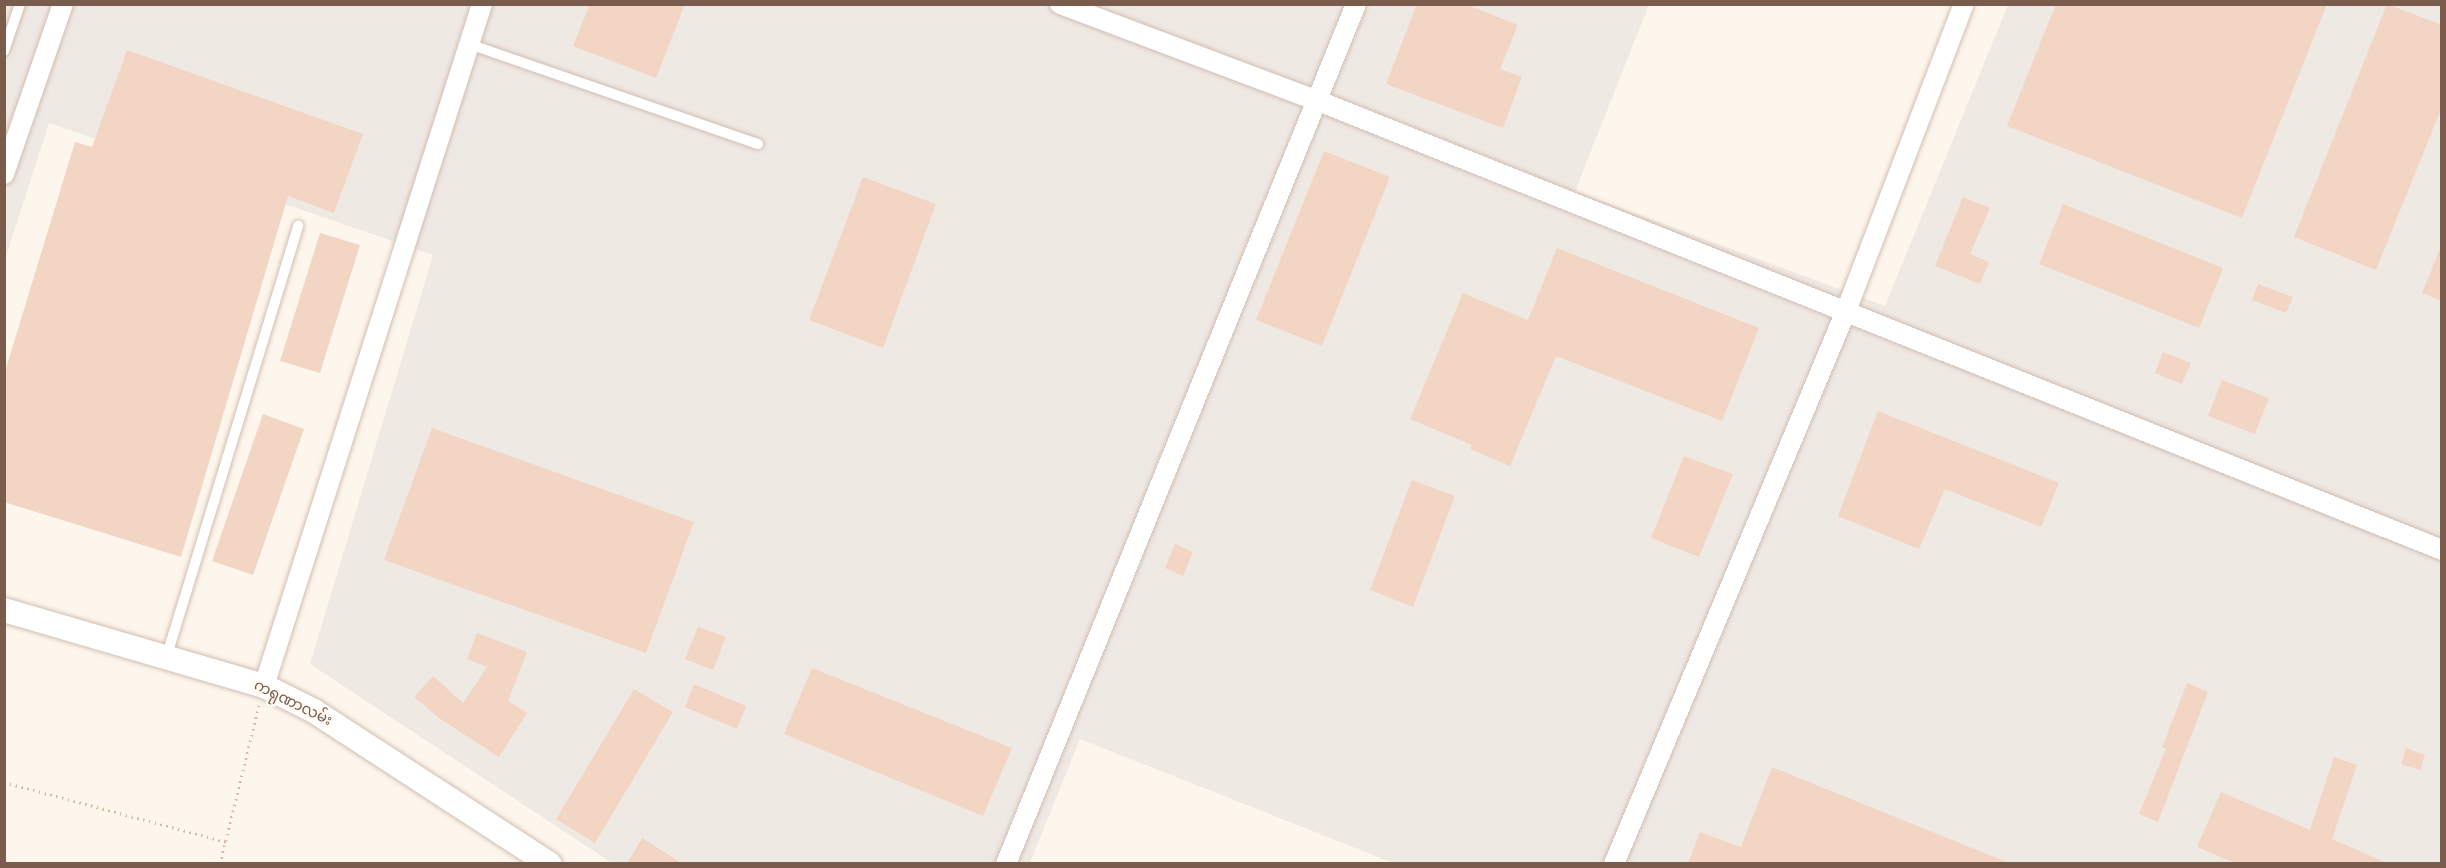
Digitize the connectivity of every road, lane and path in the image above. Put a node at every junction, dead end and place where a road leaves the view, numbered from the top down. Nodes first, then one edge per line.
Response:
1 (20, 4) edge
2 (63, 4) edge
3 (482, 4) edge
4 (1060, 4) edge
5 (1356, 4) edge
6 (1964, 4) edge
7 (469, 44) junction
8 (4, 51) edge
9 (1316, 100) junction
10 (758, 144) dead end
11 (4, 174) edge
12 (298, 226) dead end
13 (1846, 311) junction
14 (2442, 550) edge
15 (4, 610) edge
16 (167, 655) junction
17 (264, 686) junction
18 (4, 782) edge
19 (227, 842) junction
20 (220, 864) edge
21 (550, 864) edge
22 (1006, 864) edge
23 (1614, 864) edge

1 - 8 lane
2 - 11 street
3 - 7 street
4 - 9 street
5 - 9 street
6 - 13 street
7 - 10 lane
7 - 17 street
9 - 13 street
9 - 22 street
12 - 16 lane
13 - 14 street
13 - 23 street
15 - 16 street, ကရုဏာလမ်း
16 - 17 street, ကရုဏာလမ်း
17 - 19 path
17 - 21 street, ကရုဏာလမ်း
18 - 19 path
19 - 20 path

